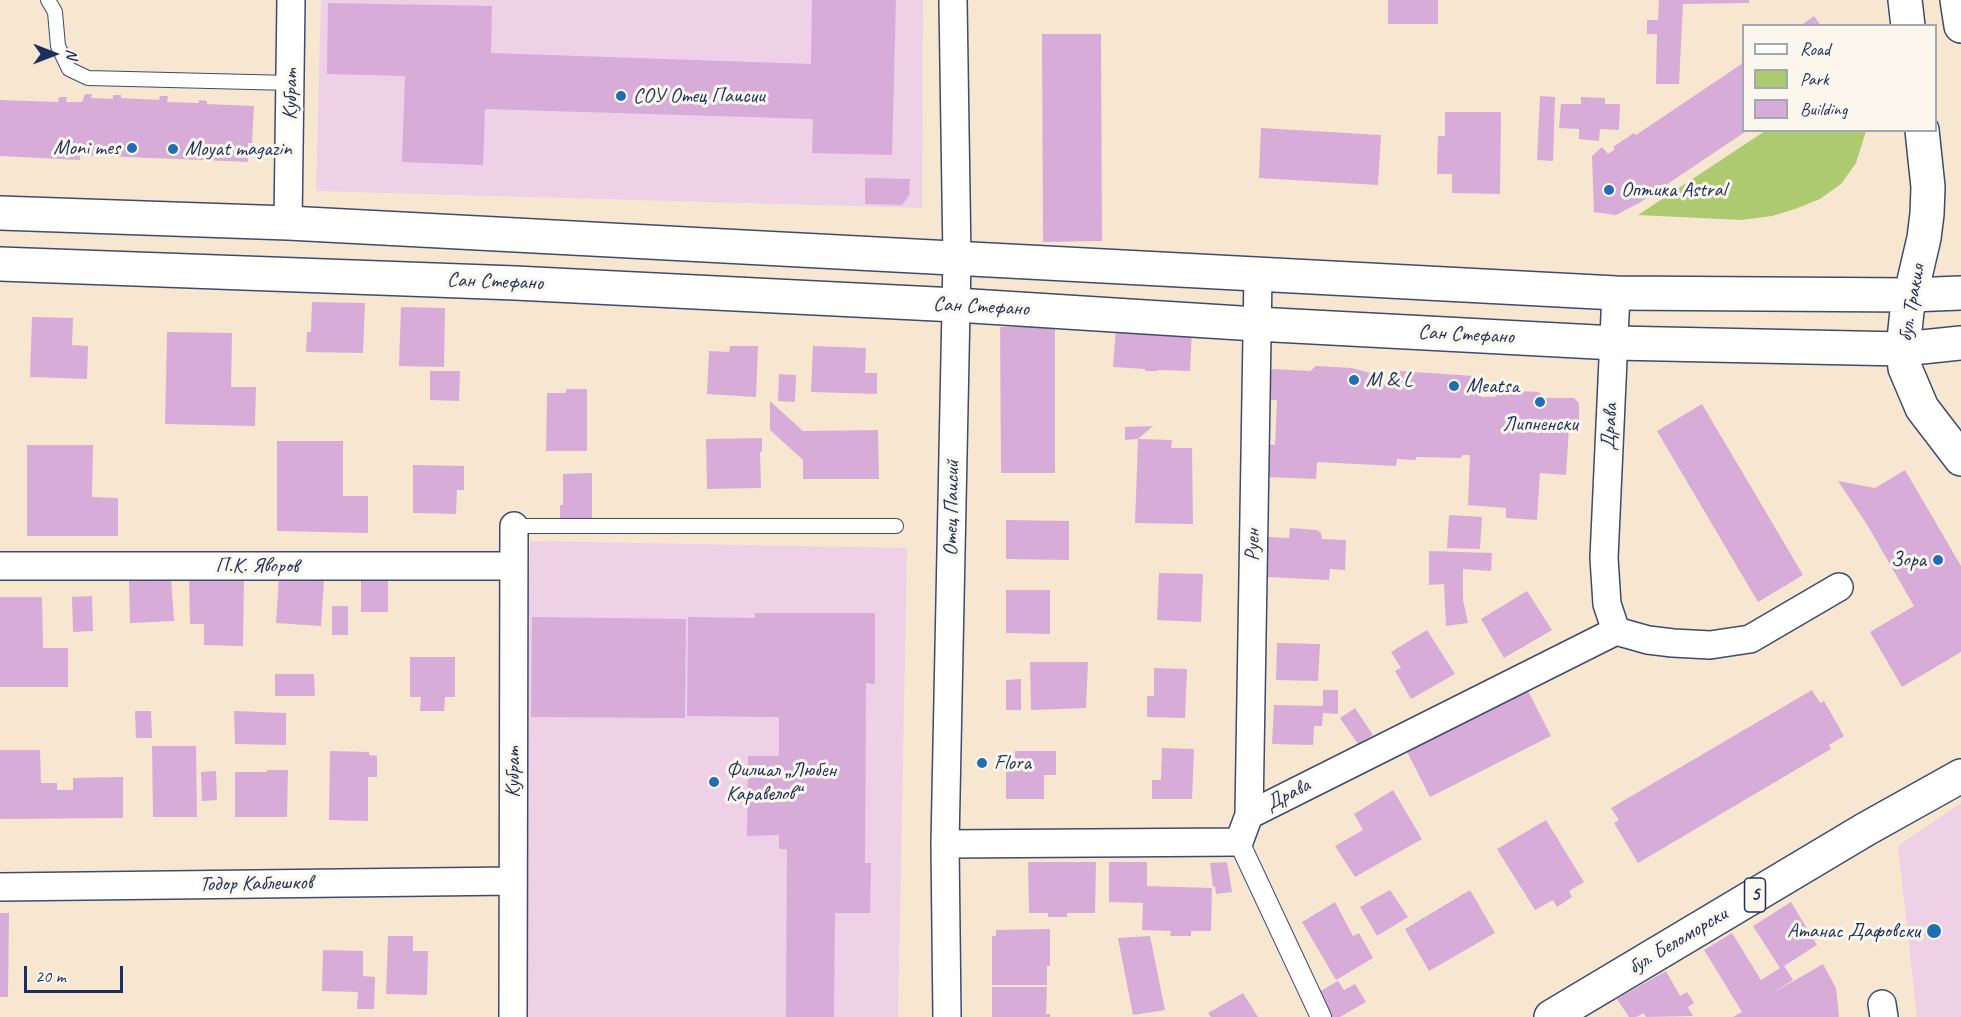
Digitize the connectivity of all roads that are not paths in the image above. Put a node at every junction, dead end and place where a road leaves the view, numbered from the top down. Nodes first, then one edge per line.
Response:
1 (48, 0) edge
2 (291, 0) edge
3 (953, 0) edge
4 (1905, 0) edge
5 (1957, 0) edge
6 (1908, 24) edge
7 (1961, 26) edge
8 (291, 83) junction
9 (1922, 132) edge
10 (0, 213) edge
11 (288, 223) junction
12 (516, 236) junction
13 (957, 259) junction
14 (0, 264) edge
15 (1258, 276) junction
16 (515, 283) junction
17 (1616, 293) junction
18 (1961, 293) edge
19 (1910, 295) junction
20 (956, 305) junction
21 (1256, 324) junction
22 (1615, 343) junction
23 (1961, 343) edge
24 (1903, 349) junction
25 (1961, 459) edge
26 (514, 526) joint
27 (896, 526) dead end
28 (0, 566) edge
29 (513, 566) junction
30 (1839, 587) dead end
31 (1616, 631) junction
32 (1961, 776) edge
33 (1249, 815) junction
34 (1239, 842) junction
35 (945, 844) junction
36 (513, 881) junction
37 (0, 887) edge
38 (513, 1017) edge
39 (947, 1017) edge
40 (1321, 1017) edge
41 (1551, 1017) edge

1 - 8 lane
2 - 8 street, Кубрат
3 - 13 street, Отец Паисий
4 - 6 main road
5 - 7 main road
8 - 11 street, Кубрат
9 - 19 main road, бул. Тракия
10 - 11 main road
11 - 12 main road
12 - 13 main road
12 - 16 main road
13 - 15 main road
13 - 20 street, Отец Паисий
14 - 16 main road, Сан Стефано
15 - 17 main road
15 - 21 street, Руен
16 - 20 main road, Сан Стефано
17 - 19 main road
17 - 22 street, Драва
18 - 19 main road
19 - 24 main road, бул. Тракия
20 - 21 main road, Сан Стефано
20 - 35 street, Отец Паисий
21 - 22 main road, Сан Стефано
21 - 33 street, Руен
22 - 24 main road, Сан Стефано
22 - 31 street, Драва
23 - 24 main road, Сан Стефано
24 - 25 main road, бул. Тракия
26 - 27 lane
26 - 29 street, Кубрат
28 - 29 street, П.К. Яворов
29 - 36 street, Кубрат
30 - 31 street
31 - 33 street, Драва
32 - 41 main road, бул. Беломорски / 5
33 - 34 street, Драва
34 - 35 street
34 - 40 street
35 - 39 street, Отец Паисий
36 - 37 street, Тодор Каблешков
36 - 38 street, Кубрат

